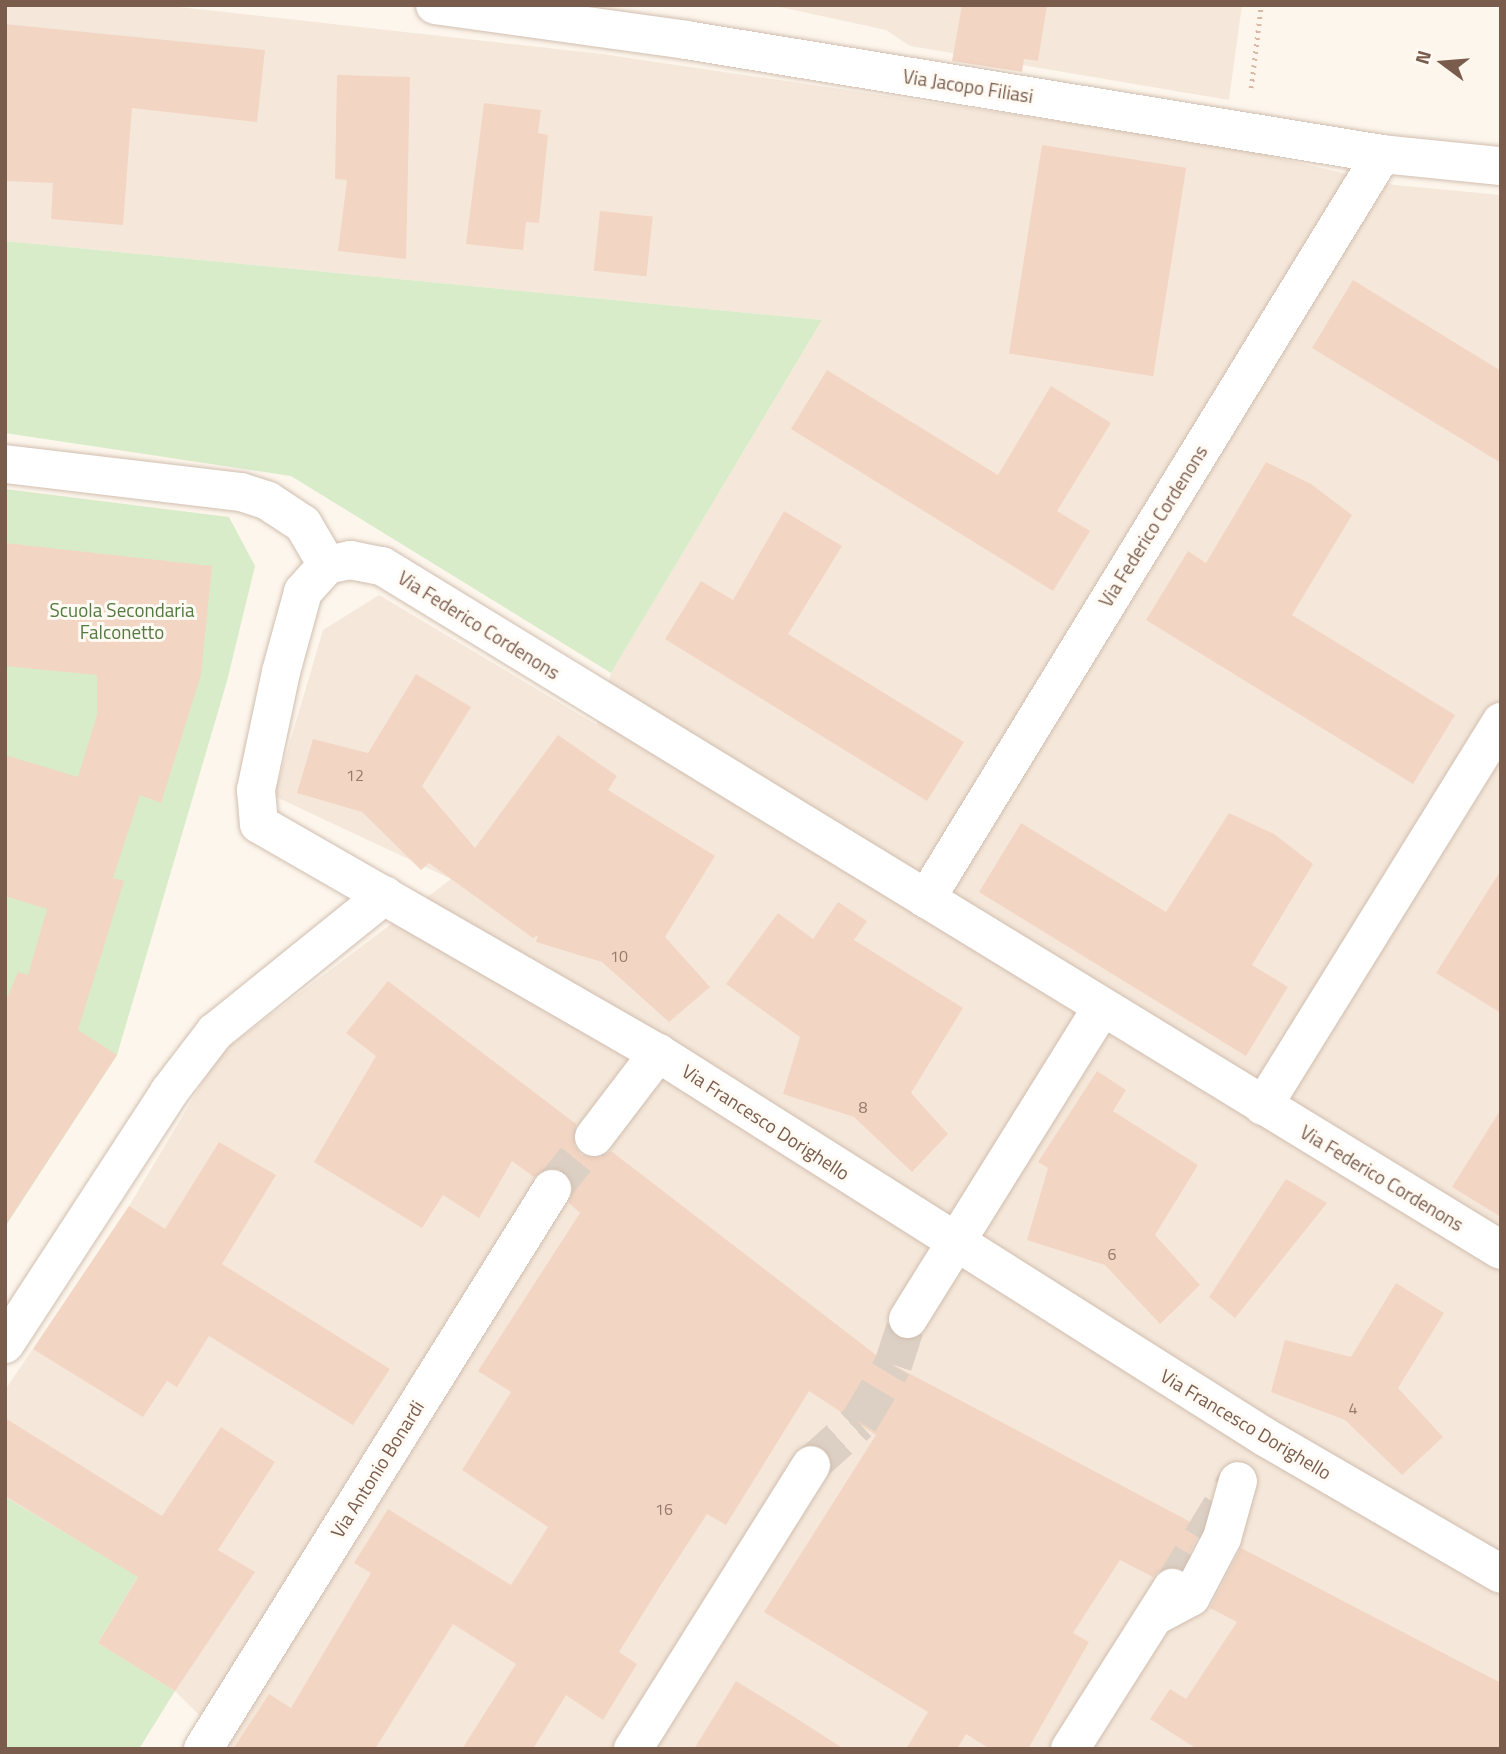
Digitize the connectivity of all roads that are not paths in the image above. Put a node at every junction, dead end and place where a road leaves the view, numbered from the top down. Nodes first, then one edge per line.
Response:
1 (435, 5) edge
2 (582, 16) edge
3 (1382, 154) junction
4 (1501, 166) edge
5 (5, 464) edge
6 (327, 565) junction
7 (1501, 722) edge
8 (385, 895) junction
9 (926, 899) junction
10 (1101, 1009) junction
11 (658, 1053) junction
12 (1263, 1106) junction
13 (594, 1137) tunnel mouth
14 (552, 1189) tunnel mouth
15 (953, 1243) junction
16 (1501, 1250) edge
17 (908, 1319) tunnel mouth
18 (5, 1344) edge
19 (1265, 1437) junction
20 (811, 1465) tunnel mouth
21 (1501, 1574) edge
22 (203, 1749) edge
23 (633, 1749) edge
24 (1070, 1749) edge

1 - 2 street, Via Jacopo Filiasi
2 - 3 street, Via Jacopo Filiasi
3 - 4 street, Via Jacopo Filiasi
3 - 9 street, Via Federico Cordenons
5 - 6 street
6 - 8 street, Via Francesco Dorighello
6 - 9 street, Via Federico Cordenons
7 - 12 street
8 - 11 street, Via Francesco Dorighello
8 - 18 street
9 - 10 street, Via Federico Cordenons
10 - 12 street, Via Federico Cordenons
10 - 15 street
11 - 13 street
11 - 15 street, Via Francesco Dorighello
12 - 16 street, Via Federico Cordenons
14 - 22 street, Via Antonio Bonardi
15 - 17 street
15 - 19 street, Via Francesco Dorighello
19 - 21 street, Via Francesco Dorighello
19 - 24 street
20 - 23 street

